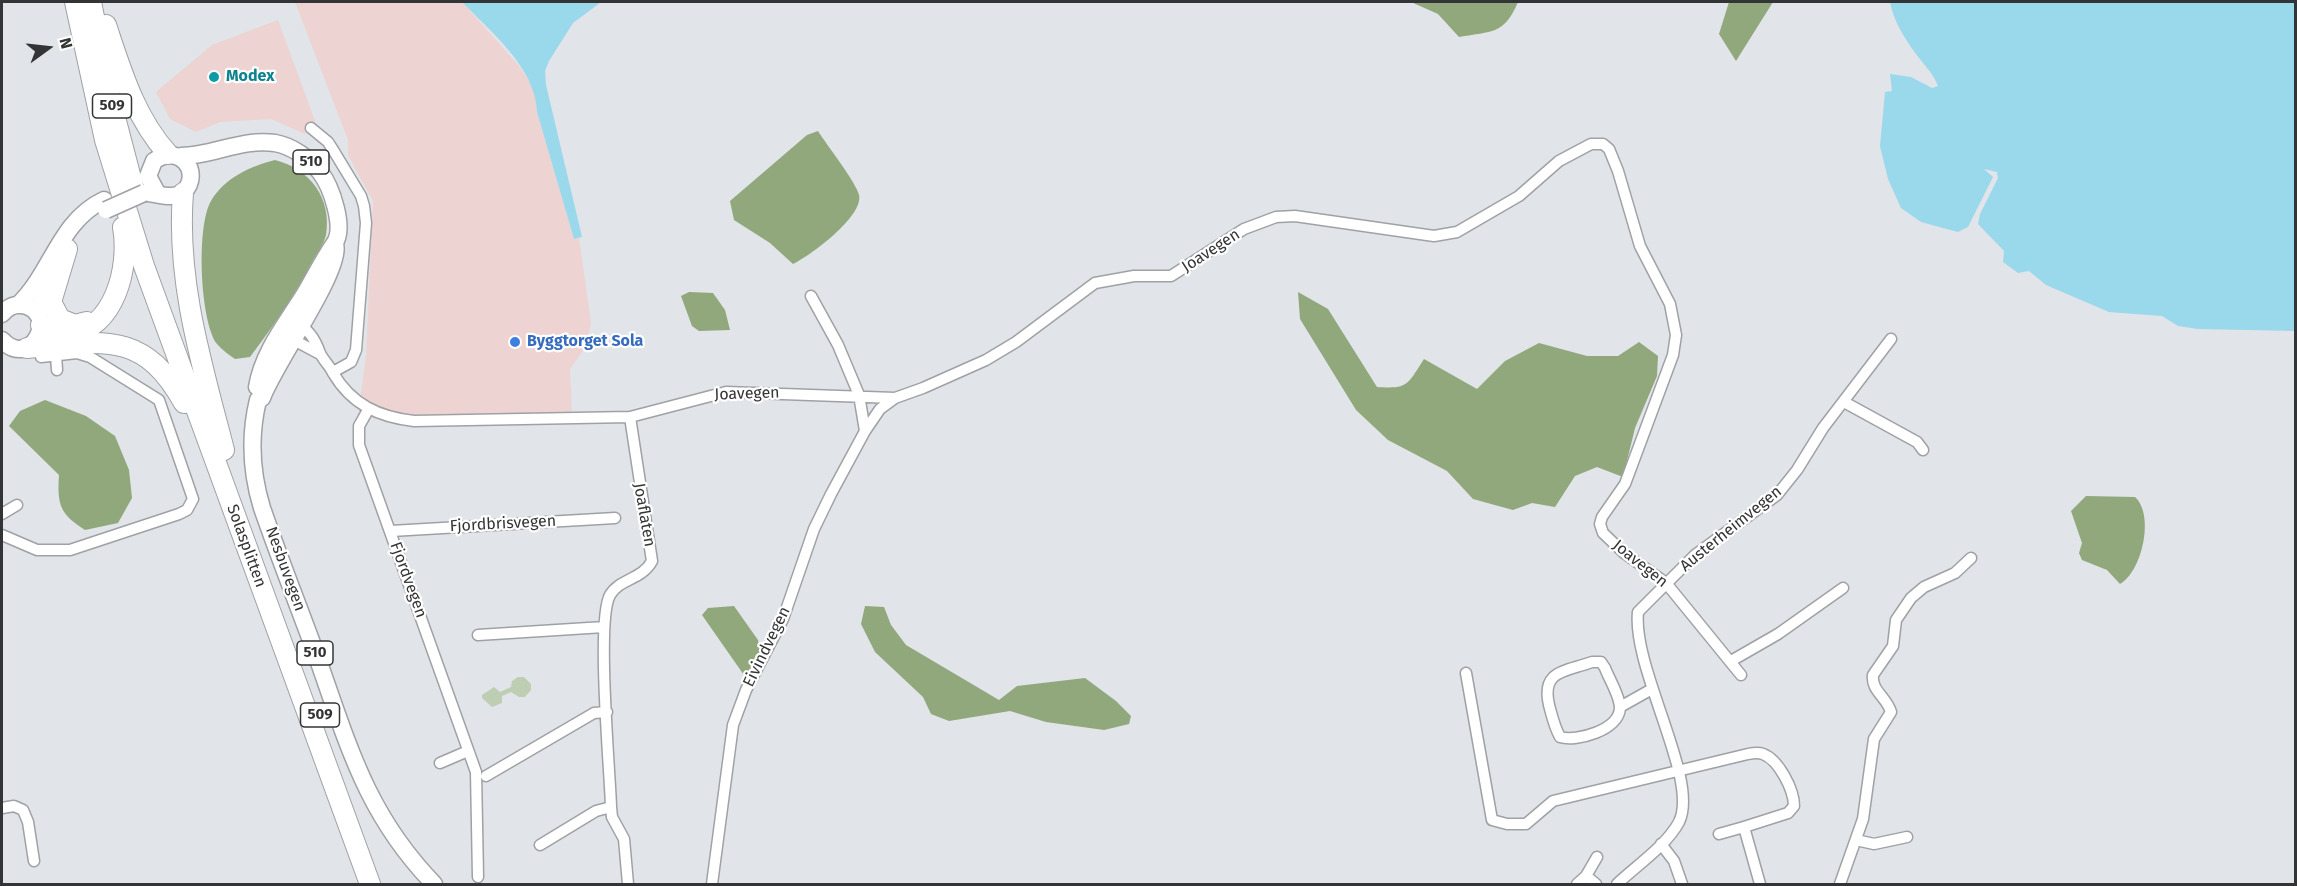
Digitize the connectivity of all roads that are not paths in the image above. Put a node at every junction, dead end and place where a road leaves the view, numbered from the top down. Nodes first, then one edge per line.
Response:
1 (75, 2) edge
2 (91, 2) edge
3 (100, 2) edge
4 (311, 128) dead end
5 (105, 140) junction
6 (227, 148) junction
7 (175, 155) junction
8 (187, 184) junction
9 (142, 194) junction
10 (105, 205) junction
11 (67, 249) junction
12 (811, 296) dead end
13 (7, 309) edge
14 (103, 314) junction
15 (39, 320) junction
16 (293, 325) junction
17 (1891, 339) dead end
18 (2, 340) edge
19 (291, 340) junction
20 (34, 352) junction
21 (56, 354) junction
22 (321, 354) junction
23 (57, 370) dead end
24 (333, 372) junction
25 (860, 395) junction
26 (895, 398) junction
27 (258, 400) junction
28 (1844, 402) junction
29 (368, 410) junction
30 (630, 417) junction
31 (864, 431) junction
32 (1923, 450) dead end
33 (221, 458) junction
34 (17, 505) dead end
35 (2, 514) edge
36 (615, 518) dead end
37 (391, 531) junction
38 (2, 536) edge
39 (1971, 558) dead end
40 (1666, 583) junction
41 (1843, 588) dead end
42 (603, 627) junction
43 (478, 635) dead end
44 (1731, 662) junction
45 (1467, 673) dead end
46 (1741, 675) dead end
47 (1652, 689) junction
48 (1620, 707) junction
49 (607, 712) junction
50 (468, 751) junction
51 (440, 763) dead end
52 (1678, 769) junction
53 (486, 776) dead end
54 (611, 807) junction
55 (2, 808) edge
56 (1744, 826) junction
57 (1719, 834) dead end
58 (1907, 837) dead end
59 (1856, 840) junction
60 (1661, 844) junction
61 (540, 845) dead end
62 (1597, 857) dead end
63 (34, 861) dead end
64 (1586, 876) junction
65 (478, 877) dead end
66 (370, 885) edge
67 (382, 885) edge
68 (434, 885) edge
69 (628, 885) edge
70 (712, 885) edge
71 (1576, 885) edge
72 (1596, 885) edge
73 (1617, 885) edge
74 (1682, 885) edge
75 (1760, 885) edge
76 (1840, 885) edge

1 - 5 highway, 509
2 - 9 highway, 509
3 - 7 highway, 509
4 - 24 street
5 - 9 highway, 509
5 - 14 highway, 509
6 - 7 main road, 510
6 - 8 main road, 510
6 - 16 main road, 510
7 - 8 main road
7 - 9 main road
8 - 9 main road
8 - 33 highway, 509
9 - 10 main road
9 - 33 highway, Solasplitten / 509
10 - 11 main road
10 - 13 main road
11 - 14 highway
11 - 15 main road
12 - 25 street
13 - 15 main road
14 - 15 highway, 509
15 - 20 main road
16 - 19 main road, Nesbuvegen / 510
16 - 22 street, Joavegen
16 - 27 main road, 510
17 - 28 street, Austerheimvegen
18 - 20 main road
19 - 22 street
19 - 27 main road, Nesbuvegen / 510
20 - 21 street
20 - 33 highway, 509
21 - 23 street
21 - 38 street
22 - 24 street, Joavegen
24 - 29 street, Joavegen
25 - 26 street, Joavegen
25 - 30 street, Joavegen
25 - 31 street
26 - 31 street, Eivindvegen
26 - 40 street, Joavegen
27 - 68 main road, Nesbuvegen / 510
28 - 32 street
28 - 40 street, Austerheimvegen
29 - 30 street, Joavegen
29 - 37 street, Fjordvegen
30 - 42 street, Joaflaten
31 - 70 street, Eivindvegen
33 - 66 highway, Solasplitten / 509
33 - 67 highway, Solasplitten / 509
34 - 35 street
36 - 37 street, Fjordbrisvegen
37 - 50 street, Fjordvegen
39 - 59 street
40 - 44 street, Joavegen
40 - 47 street, Austerheimvegen
41 - 44 street
42 - 43 street
42 - 49 street, Joaflaten
44 - 46 street, Joavegen
45 - 52 street
47 - 48 street
47 - 52 street, Austerheimvegen
48 - 48 street
49 - 53 street
49 - 54 street, Joaflaten
50 - 51 street
50 - 65 street, Fjordvegen
52 - 56 street
52 - 60 street, Austerheimvegen
54 - 61 street
54 - 69 street, Joaflaten
55 - 63 street
56 - 57 street
56 - 75 street
58 - 59 street
59 - 76 street
60 - 73 street, Austerheimvegen
60 - 74 street
62 - 64 street
64 - 71 street
64 - 72 street

